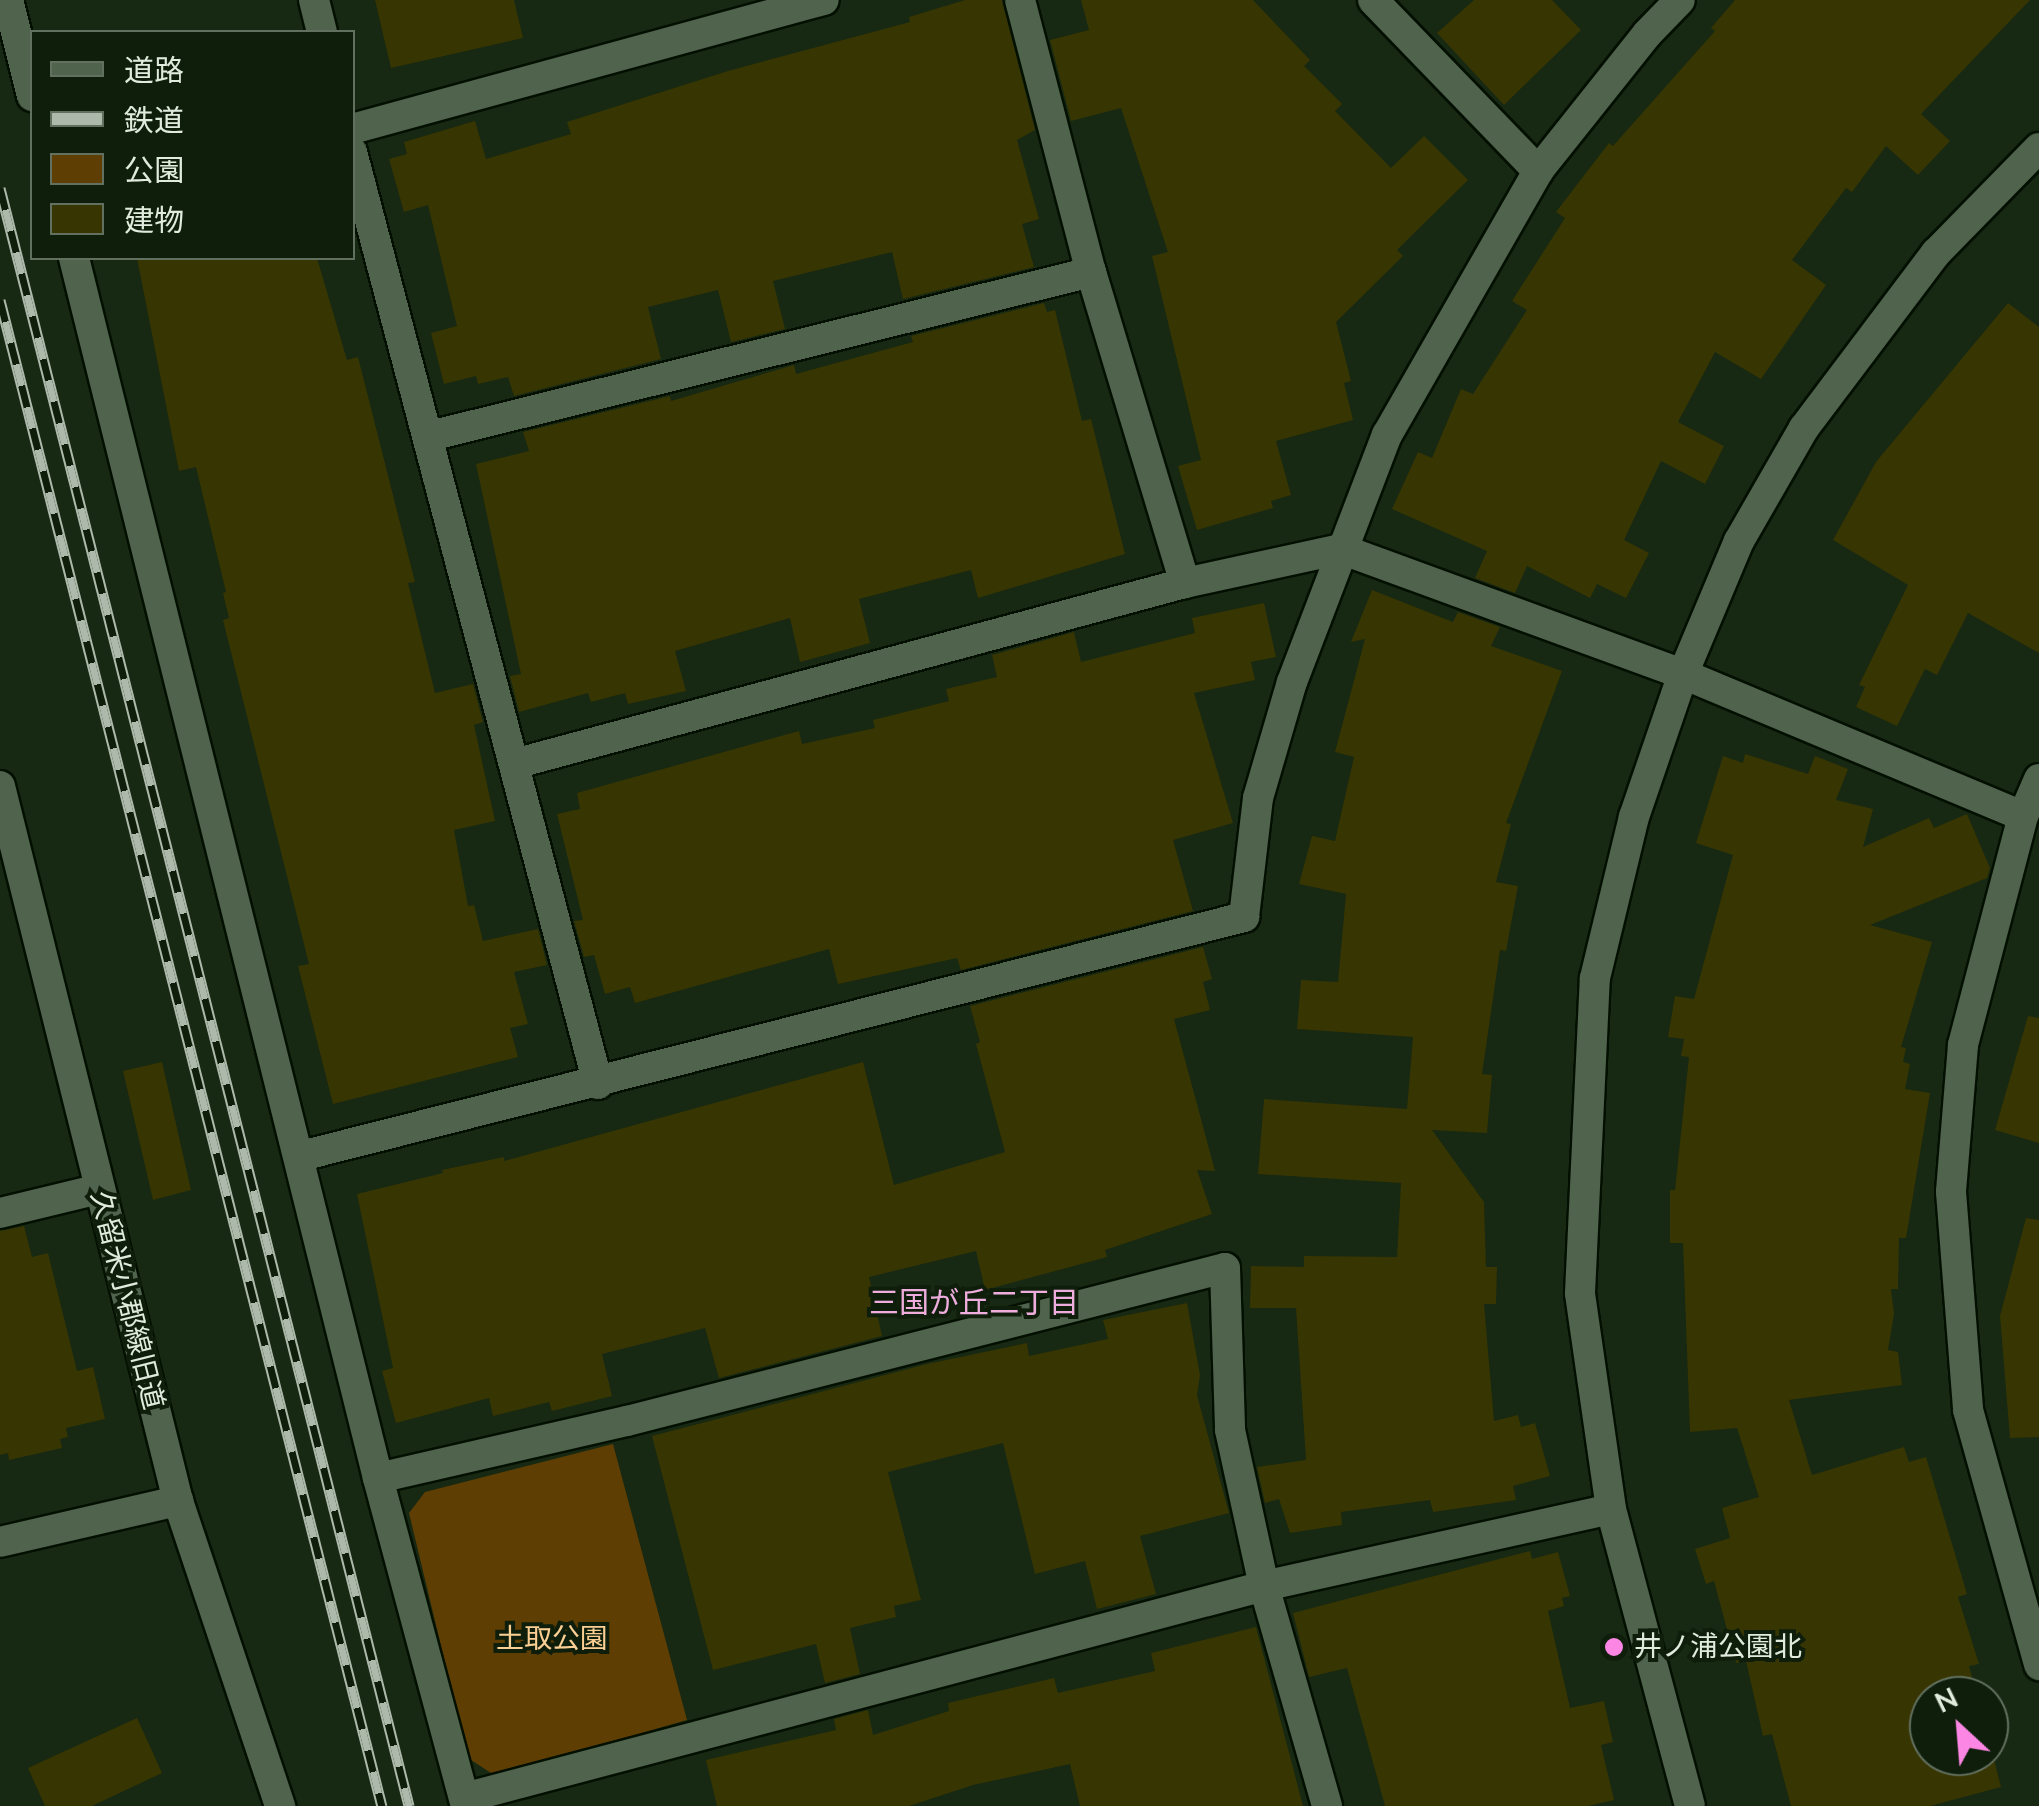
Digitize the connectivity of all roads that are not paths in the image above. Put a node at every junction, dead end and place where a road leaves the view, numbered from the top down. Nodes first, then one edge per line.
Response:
1 (8, 0) edge
2 (314, 0) edge
3 (824, 0) edge
4 (1020, 0) edge
5 (1373, 0) edge
6 (1680, 0) edge
7 (322, 30) edge
8 (30, 88) edge
9 (355, 128) edge
10 (2039, 148) edge
11 (355, 163) edge
12 (1538, 171) junction
13 (75, 260) edge
14 (1091, 272) junction
15 (430, 436) junction
16 (1341, 549) junction
17 (1185, 583) junction
18 (1683, 674) junction
19 (514, 764) junction
20 (2039, 780) edge
21 (0, 786) edge
22 (2022, 816) junction
23 (598, 1084) junction
24 (301, 1156) junction
25 (98, 1189) junction
26 (0, 1213) edge
27 (378, 1478) junction
28 (178, 1501) junction
29 (1611, 1509) junction
30 (0, 1542) edge
31 (1264, 1586) junction
32 (2039, 1665) edge
33 (465, 1802) edge
34 (280, 1806) edge
35 (1326, 1806) edge
36 (1690, 1806) edge

1 - 8 street
2 - 7 street
3 - 9 street
4 - 14 street
5 - 12 street
6 - 12 street
10 - 18 street
11 - 15 street
12 - 16 street
13 - 24 street
14 - 15 street
14 - 17 street
15 - 19 street
16 - 17 street
16 - 18 street
16 - 23 street
17 - 19 street
18 - 22 street
18 - 29 street
19 - 23 street
20 - 22 street
21 - 25 street, 久留米小郡線旧道
22 - 32 street
23 - 24 street
24 - 27 street
25 - 26 street
25 - 28 street, 久留米小郡線旧道
27 - 31 street
27 - 33 street
28 - 30 street
28 - 34 street, 久留米小郡線旧道
29 - 31 street
29 - 36 street
31 - 33 street
31 - 35 street

